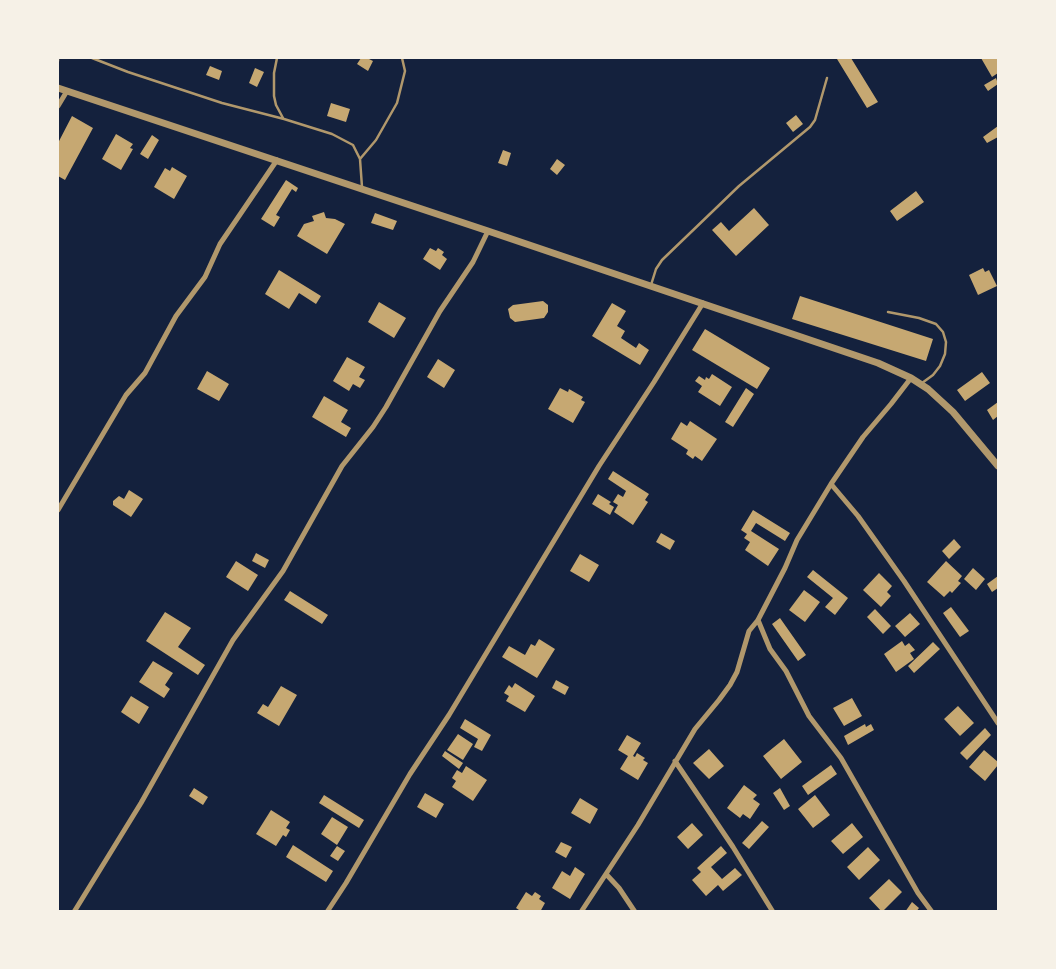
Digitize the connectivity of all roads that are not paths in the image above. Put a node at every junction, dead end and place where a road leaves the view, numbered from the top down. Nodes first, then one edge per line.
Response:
1 (58, 58) edge
2 (92, 58) edge
3 (277, 58) edge
4 (402, 58) edge
5 (58, 61) edge
6 (827, 78) dead end
7 (58, 88) edge
8 (67, 91) junction
9 (58, 106) edge
10 (284, 119) junction
11 (360, 159) junction
12 (277, 160) junction
13 (362, 189) junction
14 (488, 231) junction
15 (650, 286) junction
16 (702, 303) junction
17 (888, 312) dead end
18 (911, 378) junction
19 (920, 384) junction
20 (998, 466) edge
21 (831, 484) junction
22 (58, 510) edge
23 (758, 620) junction
24 (998, 723) edge
25 (675, 761) junction
26 (606, 874) junction
27 (74, 912) edge
28 (327, 912) edge
29 (581, 912) edge
30 (635, 912) edge
31 (773, 912) edge
32 (932, 912) edge

1 - 5 lane
2 - 10 lane
3 - 10 lane
4 - 11 lane
6 - 15 lane
7 - 8 street
8 - 9 street
8 - 12 street
10 - 11 lane
11 - 13 lane
12 - 13 street
12 - 22 street
13 - 14 street
14 - 15 street
14 - 27 street
15 - 16 street
16 - 18 street
16 - 28 street
17 - 19 lane
18 - 19 street
18 - 21 street
19 - 20 street
21 - 23 street
21 - 24 street
23 - 25 street
23 - 32 street
25 - 26 street
25 - 31 street
26 - 29 street
26 - 30 street

